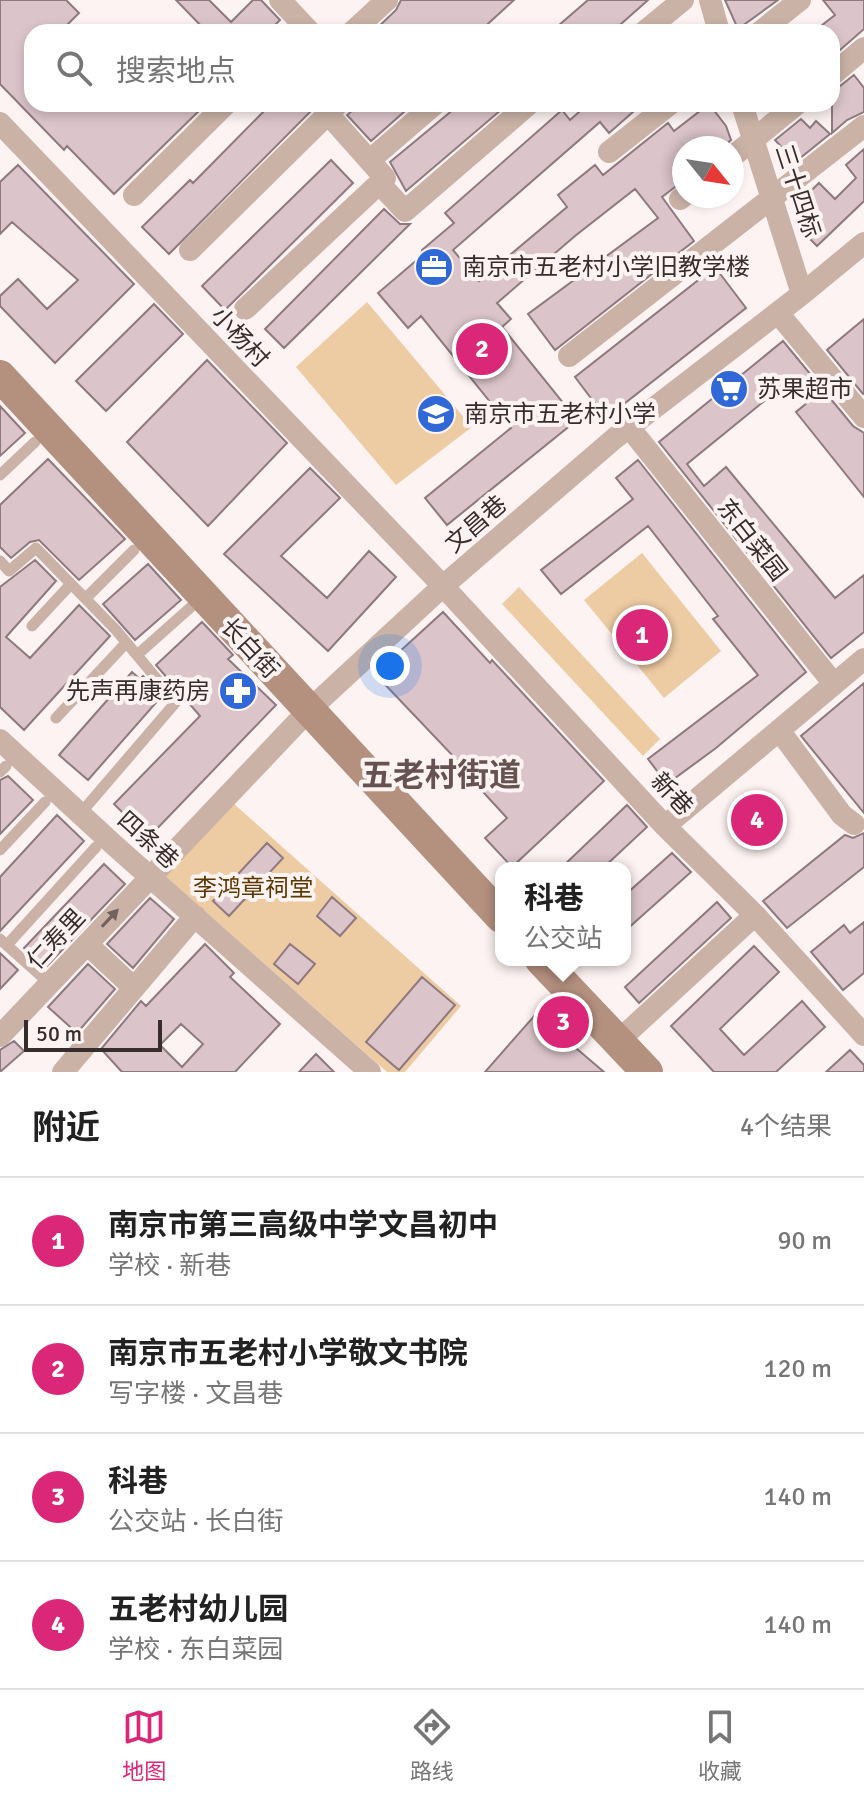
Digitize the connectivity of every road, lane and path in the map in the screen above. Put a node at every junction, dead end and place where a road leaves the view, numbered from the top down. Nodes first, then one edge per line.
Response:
1 (280, 0) edge
2 (387, 0) edge
3 (683, 0) edge
4 (710, 0) edge
5 (800, 0) edge
6 (300, 24) edge
7 (361, 24) edge
8 (654, 24) edge
9 (717, 24) edge
10 (770, 24) edge
11 (864, 48) edge
12 (840, 68) edge
13 (218, 112) edge
14 (330, 112) edge
15 (335, 112) edge
16 (426, 112) edge
17 (520, 112) edge
18 (660, 112) edge
19 (745, 112) edge
20 (787, 112) edge
21 (0, 123) edge
22 (864, 126) edge
23 (754, 140) junction
24 (744, 148) edge
25 (609, 152) dead end
26 (370, 160) junction
27 (379, 183) junction
28 (134, 195) dead end
29 (774, 198) junction
30 (190, 250) dead end
31 (861, 252) edge
32 (802, 294) junction
33 (245, 309) dead end
34 (778, 313) junction
35 (569, 356) dead end
36 (0, 376) edge
37 (864, 417) edge
38 (629, 427) junction
39 (35, 442) dead end
40 (0, 475) edge
41 (134, 550) dead end
42 (0, 561) edge
43 (71, 584) junction
44 (443, 586) junction
45 (86, 598) junction
46 (191, 607) dead end
47 (32, 626) dead end
48 (126, 643) junction
49 (137, 655) junction
50 (864, 659) edge
51 (834, 684) junction
52 (308, 711) junction
53 (56, 718) dead end
54 (779, 730) junction
55 (0, 740) edge
56 (45, 802) dead end
57 (80, 814) junction
58 (854, 824) dead end
59 (665, 826) junction
60 (96, 847) dead end
61 (0, 850) edge
62 (149, 876) junction
63 (495, 911) edge
64 (755, 915) junction
65 (195, 916) junction
66 (3, 942) edge
67 (87, 944) junction
68 (547, 966) edge
69 (50, 984) junction
70 (134, 988) junction
71 (864, 1035) edge
72 (0, 1036) edge
73 (617, 1042) junction
74 (63, 1072) edge
75 (370, 1072) edge
76 (647, 1072) edge

1 - 6 street
2 - 7 street
3 - 8 street
4 - 9 street
5 - 10 street
11 - 12 street
13 - 28 street
14 - 30 street
15 - 26 street
16 - 26 street
17 - 27 street
18 - 25 street
19 - 23 street, 三十四标
20 - 23 street
21 - 44 street, 小杨村
22 - 29 street
23 - 24 street
23 - 29 street, 三十四标
26 - 27 street
27 - 33 street
29 - 32 street, 三十四标
29 - 35 street
31 - 32 street, 文昌巷
32 - 34 street, 文昌巷
34 - 37 street
34 - 38 street, 文昌巷
36 - 52 street, 长白街
38 - 44 street, 文昌巷
38 - 51 street, 东白菜园
39 - 40 lane
41 - 45 lane
42 - 43 lane
43 - 45 lane
43 - 47 lane
44 - 52 street, 文昌巷
44 - 59 street, 新巷
45 - 48 lane
46 - 49 lane
48 - 49 lane
48 - 53 lane
49 - 57 lane
50 - 51 street
51 - 54 street
52 - 62 street, 文昌巷
52 - 63 street, 长白街
54 - 58 street
54 - 59 street
55 - 57 street, 四条巷
56 - 61 lane
57 - 62 street, 四条巷
59 - 64 street, 新巷
60 - 66 lane
62 - 65 street, 四条巷
67 -> 62 street, 仁寿里
64 - 71 street, 新巷
64 - 73 street
65 - 70 street
65 - 75 street, 四条巷
66 - 69 lane
67 - 69 street, 仁寿里
67 - 70 street
68 - 73 street
69 - 72 street, 仁寿里
70 - 74 street
73 - 76 street

